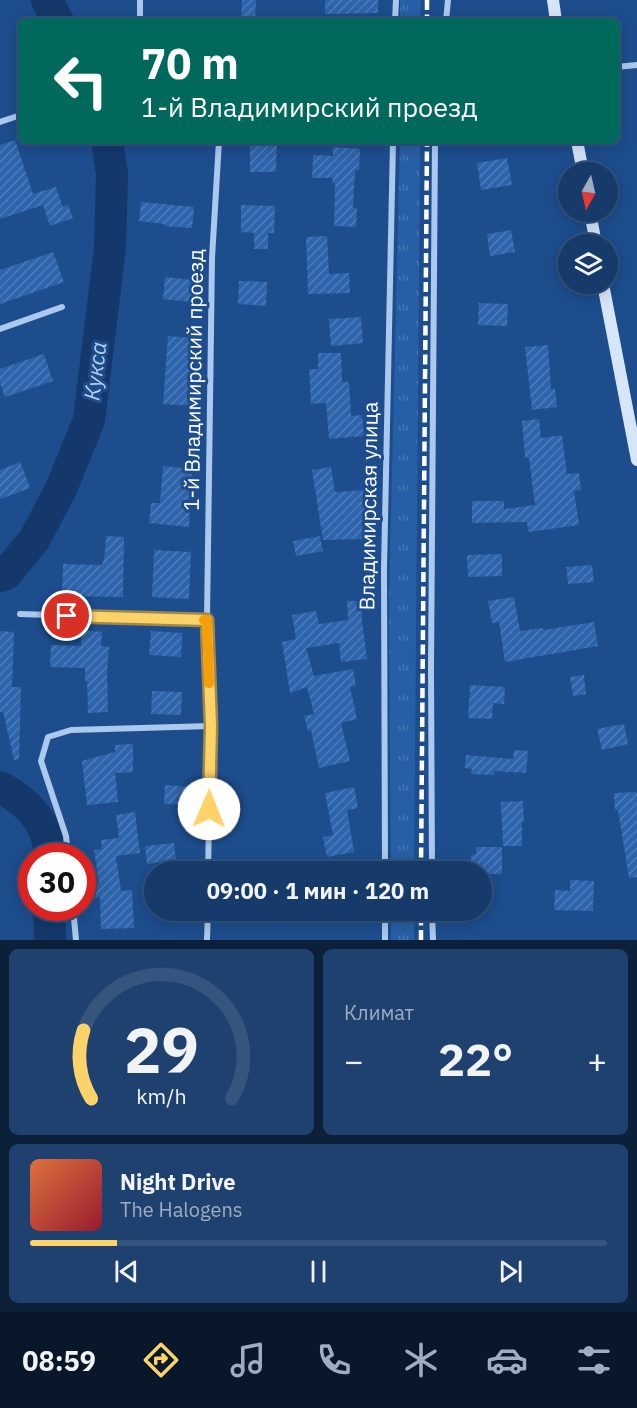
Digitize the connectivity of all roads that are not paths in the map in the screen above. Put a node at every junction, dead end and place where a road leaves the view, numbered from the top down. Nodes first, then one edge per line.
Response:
1 (140, 0) edge
2 (396, 0) edge
3 (448, 0) edge
4 (553, 0) edge
5 (140, 18) edge
6 (395, 18) edge
7 (446, 18) edge
8 (556, 18) edge
9 (637, 65) edge
10 (620, 67) edge
11 (18, 116) edge
12 (0, 122) edge
13 (219, 144) edge
14 (393, 144) edge
15 (435, 144) edge
16 (578, 144) edge
17 (581, 162) edge
18 (605, 294) edge
19 (62, 307) dead end
20 (0, 329) edge
21 (637, 459) edge
22 (20, 614) dead end
23 (207, 620) junction
24 (211, 726) junction
25 (67, 843) edge
26 (208, 861) edge
27 (385, 861) edge
28 (432, 861) edge
29 (74, 921) edge
30 (208, 921) edge
31 (385, 921) edge
32 (432, 921) edge
33 (76, 940) edge
34 (207, 940) edge
35 (385, 940) edge
36 (433, 940) edge

1 - 5 street
2 - 6 street
3 - 7 street
4 - 8 street
9 - 10 street
11 - 12 street
13 - 23 street, 1-й Владимирский проезд
14 - 27 street, Владимирская улица
15 - 28 street
16 - 17 street
18 - 21 street
19 - 20 street
22 - 23 street
23 - 24 street, 1-й Владимирский проезд
24 - 25 street
24 - 26 street, 1-й Владимирский проезд
29 - 33 street
30 - 34 street
31 - 35 street
32 - 36 street

